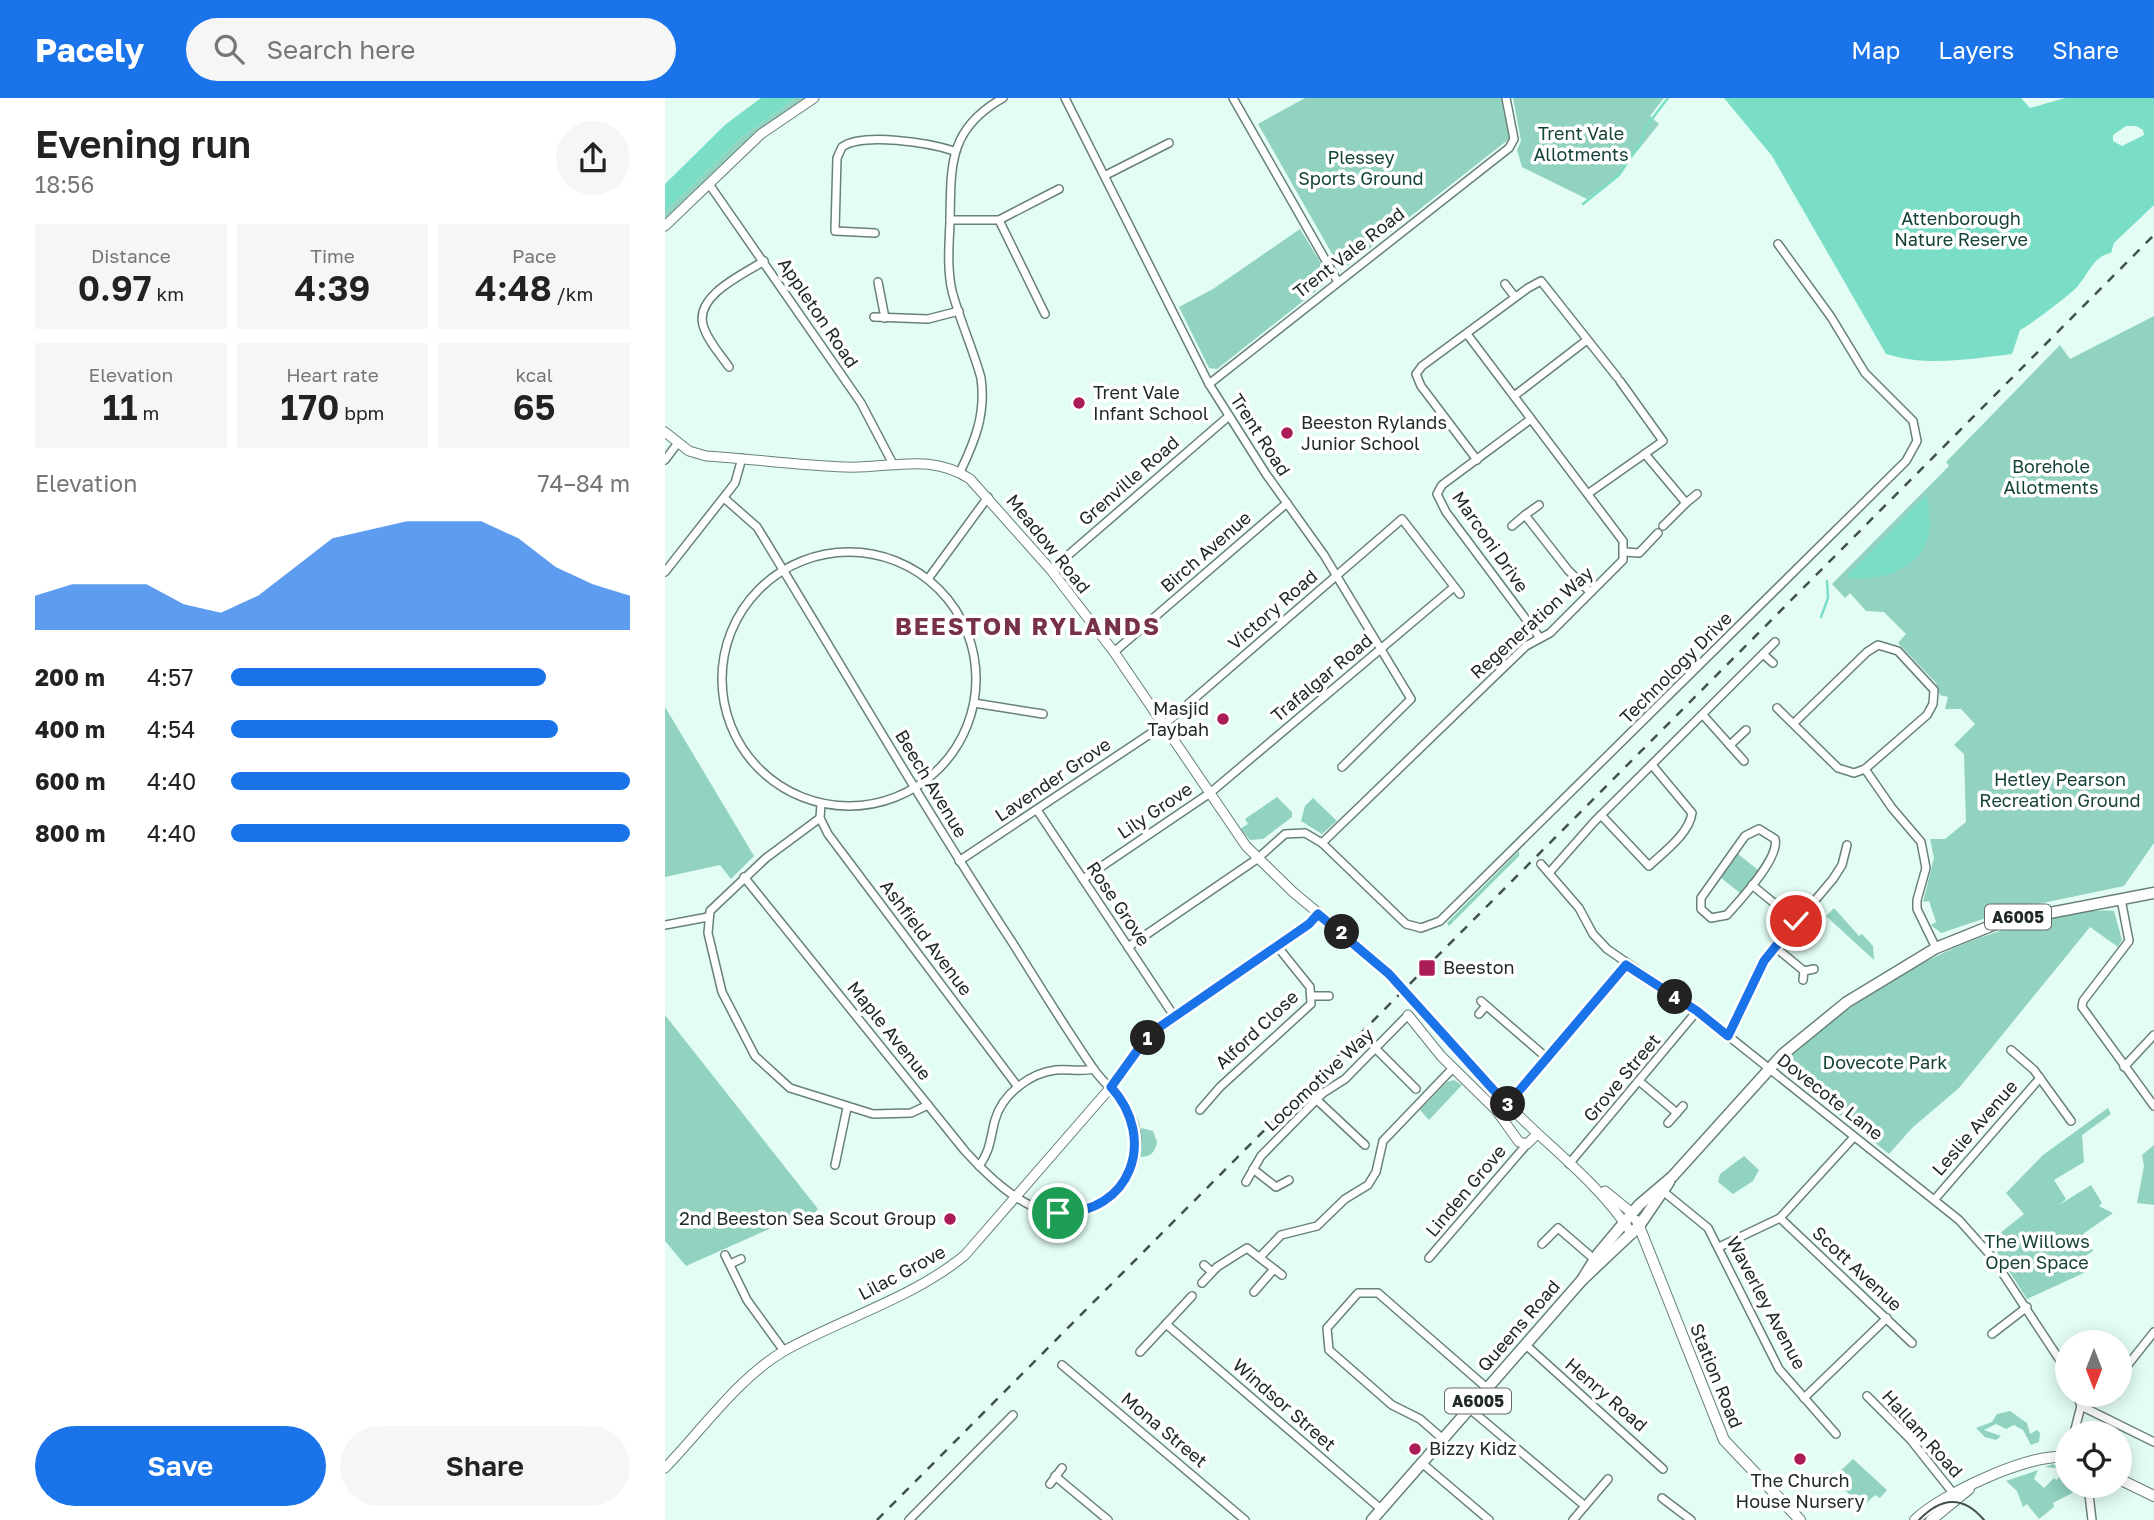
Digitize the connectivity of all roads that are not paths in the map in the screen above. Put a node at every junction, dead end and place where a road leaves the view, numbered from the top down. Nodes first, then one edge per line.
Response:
1 (814, 98) edge
2 (1003, 98) edge
3 (1065, 98) edge
4 (1233, 98) edge
5 (1506, 98) edge
6 (1169, 143) dead end
7 (954, 152) junction
8 (1106, 175) junction
9 (709, 184) junction
10 (1059, 188) dead end
11 (950, 219) junction
12 (999, 220) junction
13 (665, 226) edge
14 (875, 233) dead end
15 (1778, 244) dead end
16 (764, 261) junction
17 (878, 282) dead end
18 (1338, 282) junction
19 (1505, 284) dead end
20 (892, 293) dead end
21 (881, 295) junction
22 (1515, 297) junction
23 (959, 311) junction
24 (1045, 314) dead end
25 (874, 317) dead end
26 (885, 318) junction
27 (1467, 334) junction
28 (1587, 340) junction
29 (729, 367) dead end
30 (1209, 384) junction
31 (1514, 396) junction
32 (1229, 416) junction
33 (1531, 419) junction
34 (665, 432) edge
35 (677, 444) junction
36 (1645, 454) junction
37 (742, 458) junction
38 (665, 460) edge
39 (1477, 460) junction
40 (893, 464) junction
41 (960, 472) junction
42 (1589, 493) junction
43 (1697, 494) dead end
44 (988, 497) junction
45 (724, 498) junction
46 (1286, 503) junction
47 (1686, 503) junction
48 (1539, 505) dead end
49 (1525, 515) junction
50 (1513, 526) dead end
51 (1625, 552) junction
52 (783, 570) junction
53 (1051, 570) junction
54 (665, 572) edge
55 (1337, 575) junction
56 (928, 579) junction
57 (1454, 587) junction
58 (1590, 592) junction
59 (1460, 594) dead end
60 (1540, 638) junction
61 (1775, 642) dead end
62 (1381, 649) junction
63 (1114, 652) junction
64 (1763, 653) junction
65 (1773, 663) dead end
66 (974, 703) junction
67 (1777, 708) dead end
68 (1043, 714) dead end
69 (1703, 715) junction
70 (1794, 723) junction
71 (1165, 724) junction
72 (1746, 730) dead end
73 (1730, 745) junction
74 (1744, 761) dead end
75 (1652, 765) junction
76 (1342, 767) dead end
77 (1865, 769) junction
78 (915, 787) junction
79 (1210, 793) junction
80 (821, 804) junction
81 (1037, 810) junction
82 (1601, 815) junction
83 (820, 818) junction
84 (1322, 843) junction
85 (1847, 845) dead end
86 (1257, 859) junction
87 (959, 862) junction
88 (1541, 864) dead end
89 (1549, 873) junction
90 (744, 877) junction
91 (1083, 879) junction
92 (1752, 885) junction
93 (2154, 893) edge
94 (2121, 899) junction
95 (1318, 914) junction
96 (708, 917) junction
97 (1796, 921) junction
98 (665, 925) edge
99 (1277, 946) junction
100 (1128, 947) junction
101 (1775, 947) junction
102 (1936, 948) junction
103 (1626, 965) junction
104 (1814, 969) dead end
105 (1804, 971) junction
106 (1803, 980) dead end
107 (1313, 996) junction
108 (1329, 996) dead end
109 (1697, 1011) junction
110 (1479, 1014) dead end
111 (1408, 1015) joint
112 (1174, 1016) junction
113 (2154, 1035) edge
114 (1728, 1036) junction
115 (1376, 1049) junction
116 (2011, 1050) dead end
117 (1548, 1058) junction
118 (2124, 1067) junction
119 (1454, 1068) junction
120 (1094, 1069) junction
121 (1768, 1070) junction
122 (2039, 1078) junction
123 (1639, 1081) junction
124 (1018, 1087) junction
125 (1111, 1087) junction
126 (1416, 1089) dead end
127 (1200, 1094) dead end
128 (1317, 1100) junction
129 (1207, 1101) junction
130 (927, 1105) junction
131 (1507, 1105) junction
132 (2154, 1106) edge
133 (847, 1108) junction
134 (1201, 1110) dead end
135 (2071, 1121) dead end
136 (1668, 1123) dead end
137 (1536, 1135) junction
138 (1854, 1137) junction
139 (1527, 1143) junction
140 (1365, 1145) dead end
141 (1569, 1164) junction
142 (835, 1165) dead end
143 (978, 1166) junction
144 (1253, 1169) junction
145 (1672, 1177) junction
146 (1289, 1180) dead end
147 (1246, 1182) dead end
148 (1664, 1192) junction
149 (1017, 1196) junction
150 (1935, 1199) junction
151 (1628, 1218) junction
152 (1780, 1218) junction
153 (1635, 1230) junction
154 (1542, 1244) dead end
155 (1719, 1247) junction
156 (725, 1255) dead end
157 (1261, 1256) junction
158 (1429, 1258) dead end
159 (741, 1259) dead end
160 (1594, 1259) junction
161 (730, 1264) junction
162 (1204, 1265) dead end
163 (1274, 1269) junction
164 (1212, 1272) junction
165 (1282, 1275) dead end
166 (1582, 1280) junction
167 (1202, 1283) dead end
168 (1254, 1292) dead end
169 (1192, 1296) dead end
170 (2027, 1307) junction
171 (1887, 1318) junction
172 (1166, 1324) junction
173 (2154, 1332) edge
174 (1993, 1334) dead end
175 (1912, 1343) dead end
176 (1527, 1346) junction
177 (784, 1352) junction
178 (1140, 1352) dead end
179 (2055, 1352) edge
180 (2132, 1360) edge
181 (1062, 1365) dead end
182 (1488, 1390) junction
183 (1867, 1396) dead end
184 (1804, 1398) junction
185 (2083, 1407) edge
186 (1471, 1410) junction
187 (1013, 1415) dead end
188 (1000, 1428) junction
189 (1836, 1434) dead end
190 (1007, 1435) dead end
191 (1444, 1440) junction
192 (2154, 1442) edge
193 (2055, 1457) edge
194 (1423, 1464) junction
195 (665, 1468) edge
196 (1062, 1468) dead end
197 (1663, 1469) dead end
198 (1055, 1476) junction
199 (1608, 1479) dead end
200 (1050, 1484) dead end
201 (2132, 1485) edge
202 (1957, 1494) junction
203 (2154, 1496) edge
204 (1662, 1498) dead end
205 (2089, 1498) edge
206 (1585, 1506) junction
207 (1382, 1510) junction
208 (1793, 1518) edge
209 (1103, 1519) edge
210 (909, 1520) edge
211 (1245, 1520) edge
212 (1372, 1520) edge
213 (1489, 1520) edge
214 (1573, 1520) edge
215 (1691, 1520) edge
216 (1915, 1520) edge
217 (1931, 1520) edge
218 (2092, 1520) edge

1 - 9 street
2 - 7 street
3 - 8 street, Trent Road
4 - 18 street
5 - 18 street, Trent Vale Road
6 - 8 street
7 - 11 street
7 - 14 street
8 - 30 street, Trent Road
9 - 13 street
9 - 16 street, Appleton Road
10 - 12 street
11 - 12 street
11 - 23 street
12 - 24 street
15 - 84 street, Technology Drive
16 - 29 street
16 - 40 street, Appleton Road
17 - 21 street
18 - 30 street, Trent Vale Road
19 - 22 street
20 - 21 street
21 - 26 street
22 - 27 street
22 - 28 street
23 - 26 street
23 - 41 street
25 - 26 street
27 - 31 street
27 - 39 street
28 - 31 street
28 - 36 street
30 - 32 street, Trent Road
31 - 33 street
32 - 46 street, Trent Road
32 - 53 street, Grenville Road
33 - 39 street, Marconi Drive
33 - 42 street
34 - 35 street, Meadow Road
35 - 37 street, Meadow Road
35 - 38 street
36 - 42 street
36 - 47 street
37 - 40 street, Meadow Road
37 - 45 street
39 - 60 street, Marconi Drive
40 - 41 street, Meadow Road
41 - 44 street, Meadow Road
42 - 51 street
43 - 47 street
44 - 53 street, Meadow Road
44 - 56 street
45 - 52 street, Beech Avenue
45 - 54 street
46 - 55 street, Trent Road
46 - 63 street, Birch Avenue
47 - 51 street
48 - 49 street
49 - 50 street
49 - 58 street
51 - 58 street, Regeneration Way
52 - 56 street
52 - 78 street, Beech Avenue
52 - 80 street
53 - 63 street, Meadow Road
55 - 57 street, Victory Road
55 - 62 street, Trent Road
55 - 71 street, Victory Road
56 - 66 street
57 - 59 street
57 - 62 street, Trafalgar Road
58 - 60 street, Regeneration Way
60 - 84 street, Regeneration Way
61 - 64 street
62 - 76 street, Trent Road
62 - 79 street, Trafalgar Road
63 - 71 street, Meadow Road
64 - 65 street
64 - 69 street
66 - 68 street
66 - 78 street
67 - 70 street
69 - 73 street
69 - 75 street
70 - 77 street
70 - 77 street
71 - 79 street, Meadow Road
71 - 81 street, Lavender Grove
72 - 73 street
73 - 74 street
75 - 82 street
75 - 82 street
77 - 102 street
78 - 80 street
78 - 87 street, Beech Avenue
79 - 86 street, Meadow Road
79 - 91 street, Lily Grove
80 - 83 street
81 - 87 street, Lavender Grove
81 - 91 street, Rose Grove
82 - 89 street
83 - 90 street
83 - 124 street, Ashfield Avenue
84 - 86 street, Technology Drive
85 - 97 street
86 - 95 street, Meadow Road
86 - 100 street
87 - 120 street, Beech Avenue
88 - 89 street, Dovecote Lane
89 - 103 street, Dovecote Lane
90 - 96 street
90 - 130 street, Maple Avenue
91 - 100 street, Rose Grove
92 - 92 street
92 - 97 street
93 - 94 main road, A6005
94 - 102 main road, A6005
94 - 118 street
95 - 99 street, Lilac Grove
95 - 131 street, Station Road, bridge
96 - 98 street
96 - 133 street
97 - 101 street
99 - 107 street, Alford Close
99 - 112 street, Lilac Grove
100 - 112 street, Rose Grove
101 - 105 street
101 - 114 street
102 - 121 main road, Queens Road / A6005
103 - 109 street, Dovecote Lane
103 - 117 street
104 - 105 street
105 - 106 street
107 - 108 street
107 - 129 street, Alford Close
109 - 114 street, Dovecote Lane
109 - 123 street, Grove Street
110 - 117 street
111 - 115 street, Locomotive Way
111 - 119 street
112 - 125 street, Lilac Grove
113 - 118 street
114 - 121 street, Dovecote Lane
115 - 126 street
115 - 128 street, Locomotive Way
116 - 122 street, Leslie Avenue
117 - 131 street
118 - 132 street
119 - 139 street
119 - 157 street
120 - 124 street
120 - 125 street, Beech Avenue
121 - 138 street, Dovecote Lane
121 - 145 main road, Queens Road / A6005
122 - 135 street, Leslie Avenue
122 - 150 street, Leslie Avenue
123 - 136 street
123 - 141 street, Grove Street
124 - 143 street
125 - 149 street, Lilac Grove
125 - 149 street, Beech Avenue
127 - 129 street
128 - 140 street
128 - 144 street, Locomotive Way
129 - 134 street, Alford Close
130 - 133 street
130 - 143 street, Maple Avenue
131 - 137 street, Station Road
133 - 142 street
137 - 139 street
137 - 141 street, Station Road
138 - 150 street, Dovecote Lane
138 - 152 street
139 - 158 street, Linden Grove
141 - 151 street, Station Road
143 - 149 street, Maple Avenue
144 - 146 street
144 - 147 street, Locomotive Way
145 - 148 main road, Queens Road / A6005
145 - 151 main road, Queens Road / A6005
148 - 153 main road, Queens Road / A6005
148 - 155 street, Waverley Avenue
149 - 177 street, Lilac Grove
150 - 170 street, Dovecote Lane
151 - 153 main road, Station Road
151 - 160 main road, Queens Road / A6005
152 - 155 street
152 - 171 street, Scott Avenue
153 - 166 main road, Queens Road / A6005
153 - 208 main road, Station Road
154 - 160 street
155 - 184 street, Waverley Avenue
156 - 161 street
157 - 163 street
157 - 164 street
159 - 161 street
160 - 166 main road, Queens Road / A6005
161 - 177 street
162 - 164 street
163 - 165 street
163 - 168 street
164 - 167 street
166 - 176 main road, Queens Road / A6005
169 - 172 street
170 - 174 street
170 - 179 street, Dovecote Lane
171 - 175 street, Scott Avenue
171 - 184 street
172 - 178 street
172 - 207 street, Windsor Street
173 - 180 street
176 - 182 main road, Queens Road / A6005
176 - 197 street, Henry Road
177 - 195 street, Lilac Grove
181 - 211 street, Mona Street
182 - 186 main road, Queens Road / A6005
182 - 191 street
183 - 202 street, Hallam Road
184 - 189 street, Waverley Avenue
185 - 192 street
186 - 191 main road, Queens Road / A6005
186 - 206 street
187 - 188 street
188 - 190 street
188 - 210 street
191 - 194 main road, Queens Road / A6005
193 - 202 main road
194 - 207 main road, Queens Road / A6005
194 - 213 street
196 - 198 street
198 - 200 street
198 - 209 street
199 - 206 street
201 - 203 main road
202 - 216 main road
202 - 217 main road
204 - 215 street
205 - 218 street
206 - 214 street
207 - 212 main road, Queens Road / A6005

